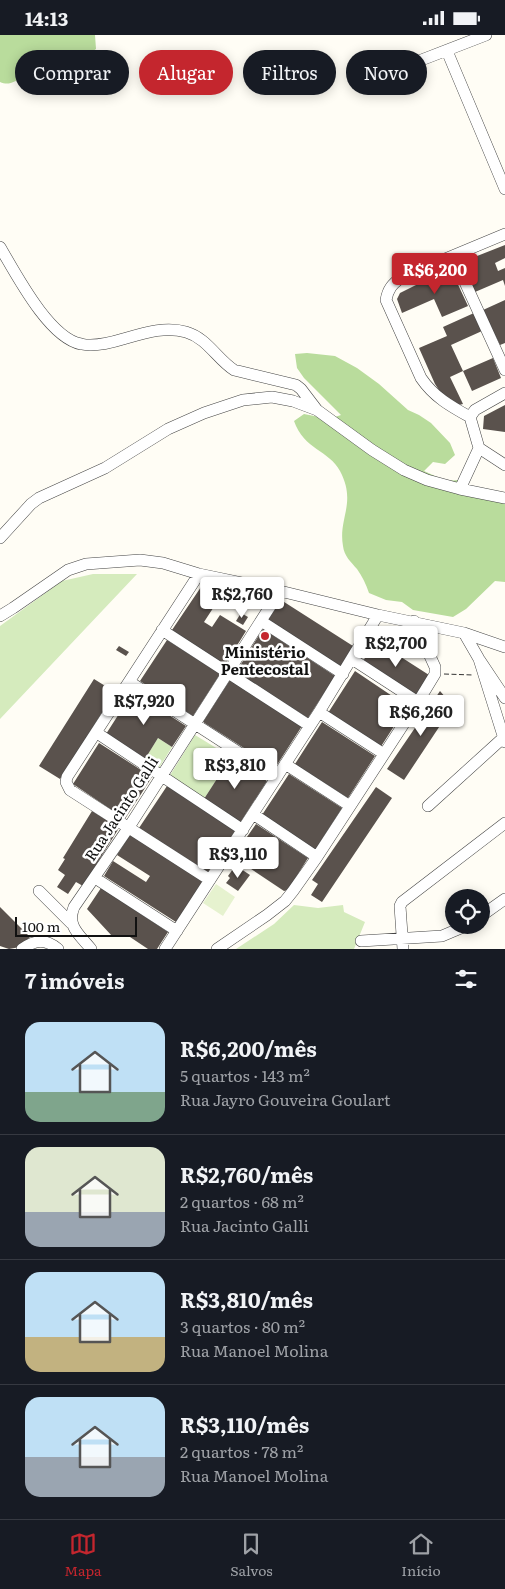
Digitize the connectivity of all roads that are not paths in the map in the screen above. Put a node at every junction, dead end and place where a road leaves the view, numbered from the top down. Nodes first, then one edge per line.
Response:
1 (486, 35) edge
2 (447, 51) junction
3 (427, 58) edge
4 (505, 189) edge
5 (505, 235) edge
6 (0, 247) edge
7 (453, 256) junction
8 (505, 371) edge
9 (505, 393) edge
10 (317, 410) junction
11 (470, 417) junction
12 (479, 448) junction
13 (505, 465) edge
14 (460, 489) junction
15 (505, 498) edge
16 (0, 538) edge
17 (198, 574) junction
18 (280, 591) junction
19 (0, 615) edge
20 (378, 615) junction
21 (261, 621) junction
22 (414, 621) junction
23 (162, 630) junction
24 (464, 633) junction
25 (505, 647) edge
26 (352, 659) junction
27 (479, 659) junction
28 (228, 672) junction
29 (343, 674) junction
30 (130, 682) junction
31 (505, 698) edge
32 (418, 702) junction
33 (319, 712) junction
34 (194, 724) junction
35 (310, 726) junction
36 (97, 733) junction
37 (504, 740) edge
38 (384, 754) junction
39 (285, 765) junction
40 (161, 776) junction
41 (277, 777) junction
42 (350, 807) junction
43 (428, 807) dead end
44 (253, 814) junction
45 (505, 823) edge
46 (129, 827) junction
47 (243, 830) junction
48 (318, 857) junction
49 (95, 878) junction
50 (210, 879) junction
51 (39, 891) dead end
52 (505, 899) edge
53 (490, 910) edge
54 (71, 921) junction
55 (176, 931) junction
56 (448, 934) edge
57 (361, 941) dead end
58 (402, 944) edge
59 (22, 949) edge
60 (58, 949) edge
61 (91, 949) edge
62 (165, 949) edge
63 (217, 949) edge

1 - 2 street
2 - 3 street
2 - 4 street
5 - 7 street
6 - 10 street
7 - 8 street
7 - 11 street
9 - 11 street
10 - 14 street
10 - 16 street
11 - 12 street
12 - 13 street
12 - 14 street
14 - 15 street
17 - 18 street
17 - 19 street
17 - 23 street
18 - 20 street
18 - 21 street, Rua Jacinto Galli
20 - 22 street
20 - 26 street
21 - 28 street, Rua Jacinto Galli
21 - 29 street
22 - 24 street
22 - 32 street
23 - 28 street
23 - 30 street
24 - 25 street
24 - 27 street
26 - 29 street
26 - 32 street
27 - 31 street
27 - 37 street
28 - 34 street, Rua Jacinto Galli
28 - 35 street
29 - 33 street
30 - 34 street
30 - 36 street
32 - 38 street
33 - 35 street
33 - 38 street
34 - 40 street, Rua Jacinto Galli
34 - 41 street
35 - 39 street
36 - 40 street
36 - 46 street
37 - 43 street
38 - 42 street
39 - 41 street
39 - 42 street
40 - 46 street, Rua Jacinto Galli
40 - 47 street
41 - 44 street
42 - 48 street
44 - 47 street
44 - 48 street
45 - 58 street
46 - 49 street, Rua Jacinto Galli
46 - 50 street
47 - 50 street
48 - 63 street
49 - 54 street, Rua Jacinto Galli
49 - 55 street
50 - 55 street
51 - 54 street
52 - 53 street
54 - 61 street
55 - 62 street
56 - 58 street
57 - 58 street
59 - 60 street

